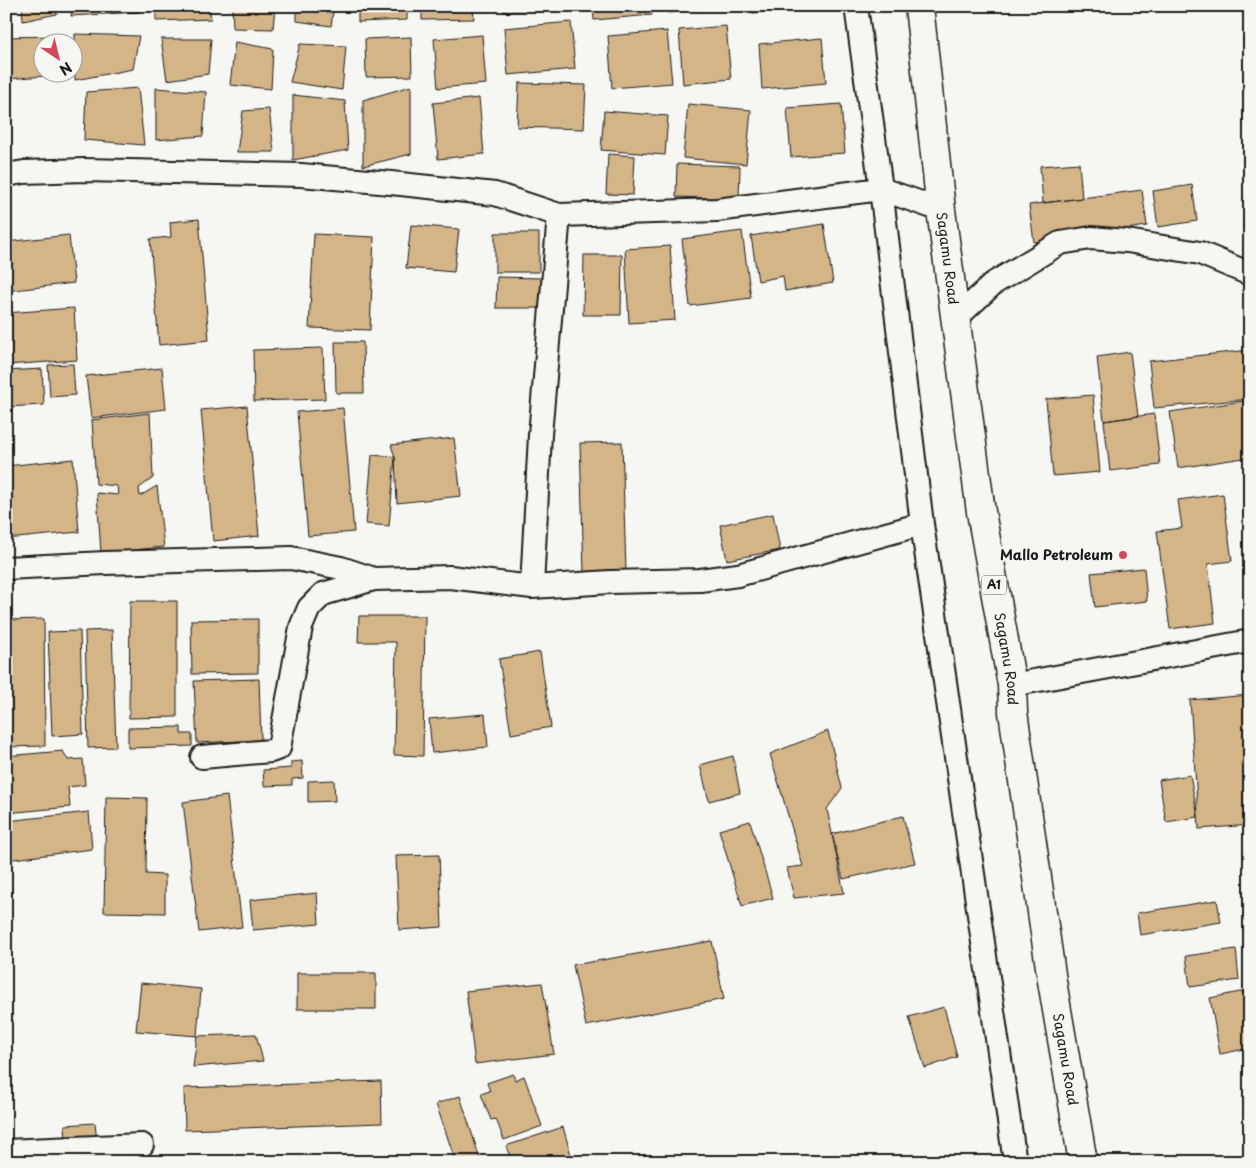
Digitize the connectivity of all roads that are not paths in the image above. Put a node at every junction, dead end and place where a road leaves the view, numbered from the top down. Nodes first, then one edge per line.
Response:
1 (856, 6) edge
2 (919, 6) edge
3 (6, 175) edge
4 (881, 189) junction
5 (941, 210) junction
6 (559, 215) junction
7 (1250, 274) edge
8 (955, 319) junction
9 (922, 524) junction
10 (6, 568) edge
11 (374, 579) junction
12 (532, 587) junction
13 (1250, 641) edge
14 (1012, 685) junction
15 (202, 757) dead end
16 (142, 1145) dead end
17 (6, 1151) edge
18 (1015, 1162) edge
19 (1082, 1162) edge

1 - 4 street
2 - 5 highway, Sagamu Road / A1
3 - 6 street
4 - 5 street
4 - 6 street
4 - 9 street
5 - 8 highway, Sagamu Road / A1
6 - 12 street
7 - 8 street
8 - 14 highway, Sagamu Road / A1
9 - 12 street
9 - 18 street
10 - 11 street
11 - 12 street
11 - 15 street
13 - 14 street
14 - 19 highway, Sagamu Road / A1
16 - 17 street

